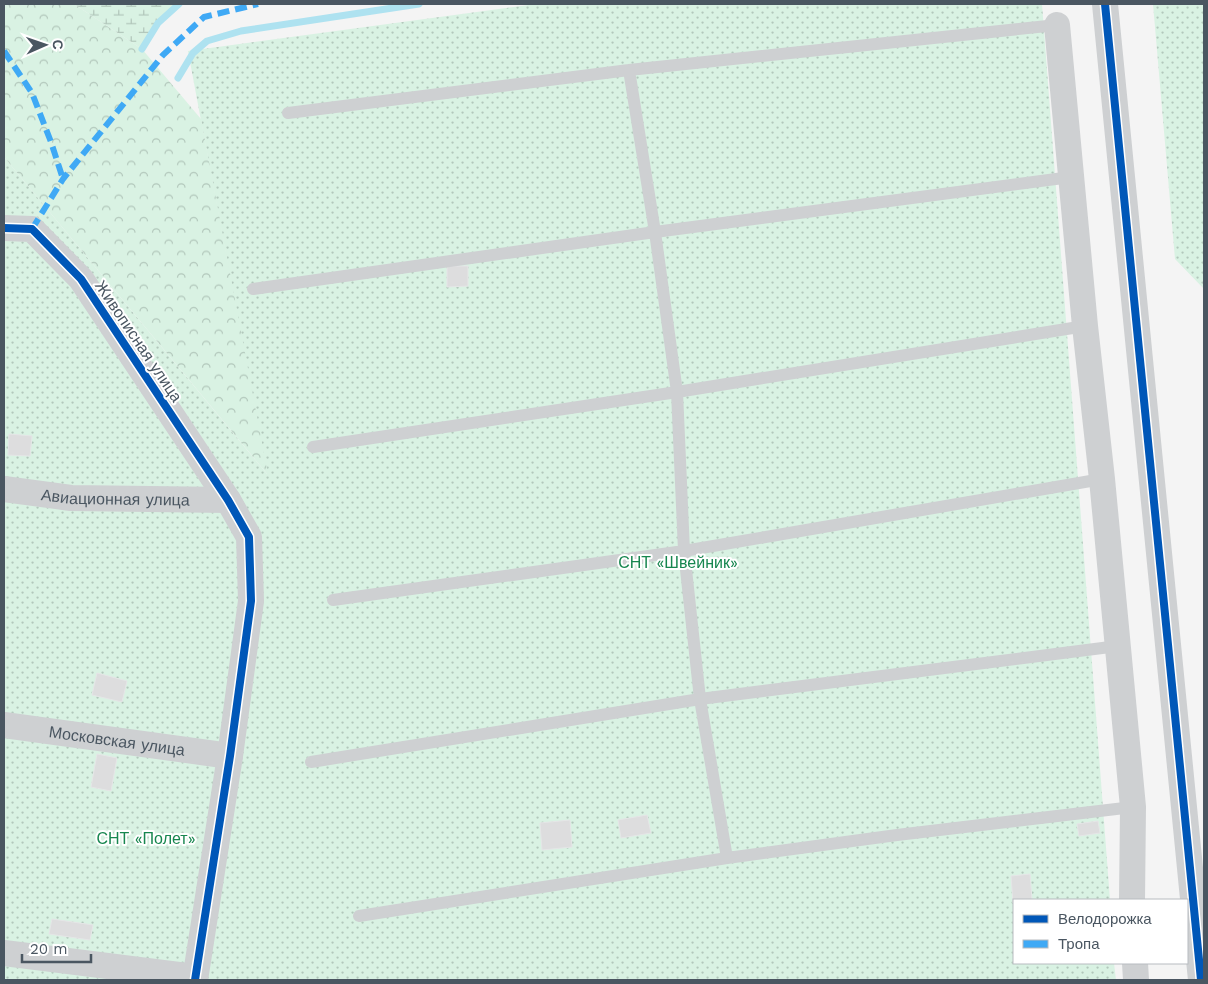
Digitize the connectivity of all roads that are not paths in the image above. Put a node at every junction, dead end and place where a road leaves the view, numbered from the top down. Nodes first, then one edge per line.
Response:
1 (1104, 4) edge
2 (1057, 25) joint
3 (629, 70) junction
4 (288, 113) dead end
5 (1071, 177) junction
6 (4, 228) edge
7 (655, 232) junction
8 (253, 289) dead end
9 (1084, 326) junction
10 (677, 392) junction
11 (313, 447) dead end
12 (1102, 479) junction
13 (4, 488) edge
14 (228, 500) junction
15 (684, 551) junction
16 (333, 600) dead end
17 (1118, 646) junction
18 (700, 699) junction
19 (4, 725) edge
20 (230, 756) junction
21 (310, 762) dead end
22 (1133, 807) junction
23 (728, 858) junction
24 (1132, 899) edge
25 (359, 916) dead end
26 (4, 953) edge
27 (1135, 964) edge
28 (195, 979) edge
29 (1136, 980) edge
30 (1201, 980) edge

1 - 30 street
2 - 3 lane
2 - 5 street
3 - 4 lane
3 - 7 lane
5 - 7 lane
5 - 9 street
6 - 14 street, Живописная улица
7 - 8 lane
7 - 10 lane
9 - 10 lane
9 - 12 street
10 - 11 lane
10 - 15 lane
12 - 15 lane
12 - 17 street
13 - 14 street, Авиационная улица
14 - 20 street, Живописная улица
15 - 16 lane
15 - 18 lane
17 - 18 lane
17 - 22 street
18 - 21 lane
18 - 23 lane
19 - 20 street, Московская улица
20 - 28 street, Живописная улица
22 - 23 lane
22 - 24 street
23 - 25 lane
26 - 28 street
27 - 29 street

